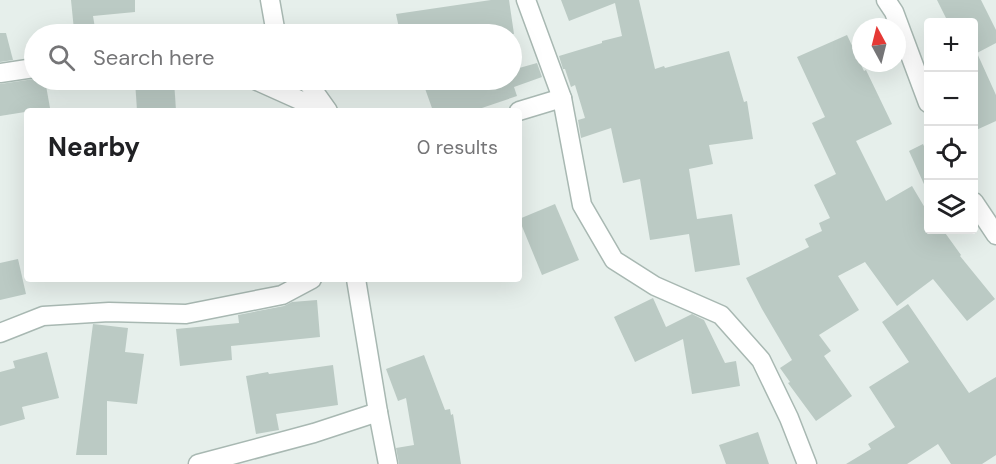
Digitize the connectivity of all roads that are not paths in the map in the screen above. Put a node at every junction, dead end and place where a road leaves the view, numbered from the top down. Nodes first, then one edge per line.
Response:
1 (270, 0) edge
2 (526, 0) edge
3 (886, 0) edge
4 (274, 24) edge
5 (24, 69) edge
6 (0, 73) edge
7 (278, 90) edge
8 (312, 90) edge
9 (924, 92) edge
10 (562, 98) junction
11 (319, 108) edge
12 (324, 108) edge
13 (522, 110) edge
14 (978, 208) edge
15 (996, 235) edge
16 (307, 282) edge
17 (356, 282) edge
18 (0, 333) edge
19 (378, 412) junction
20 (198, 464) edge
21 (388, 464) edge
22 (807, 464) edge

1 - 4 street
2 - 10 street
3 - 9 street
5 - 6 street
7 - 11 street
8 - 12 street
10 - 13 street
10 - 22 street
14 - 15 street
16 - 18 street
17 - 19 street
19 - 20 street
19 - 21 street

